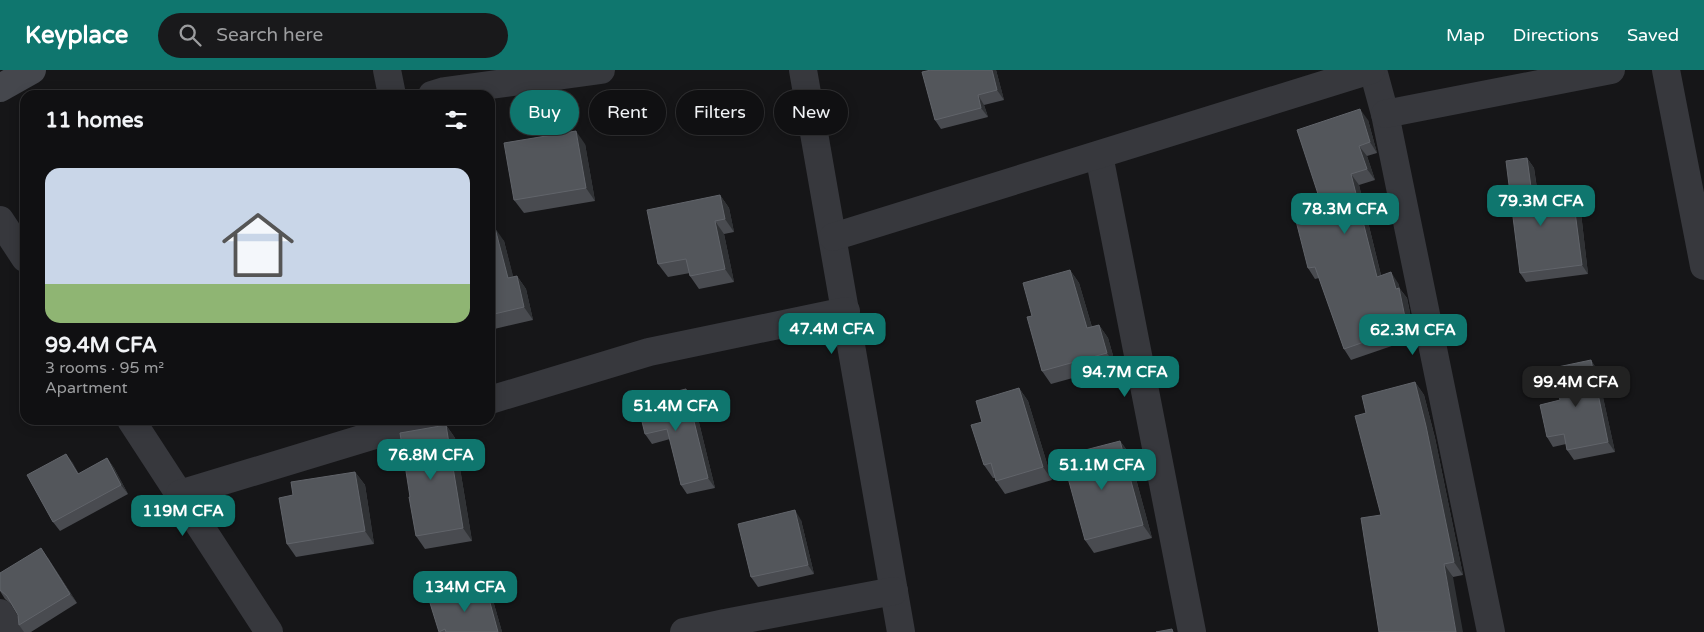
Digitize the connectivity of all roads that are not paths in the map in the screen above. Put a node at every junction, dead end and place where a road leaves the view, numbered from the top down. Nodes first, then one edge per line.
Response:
1 (32, 70) edge
2 (386, 70) edge
3 (600, 70) edge
4 (803, 70) edge
5 (1372, 70) edge
6 (1611, 70) edge
7 (1666, 70) edge
8 (0, 88) edge
9 (391, 90) edge
10 (452, 90) edge
11 (1385, 114) junction
12 (1099, 155) junction
13 (0, 220) edge
14 (833, 238) junction
15 (20, 250) edge
16 (1704, 266) edge
17 (846, 311) junction
18 (495, 398) edge
19 (134, 425) edge
20 (408, 425) edge
21 (180, 494) junction
22 (894, 591) junction
23 (0, 613) edge
24 (11, 632) edge
25 (268, 632) edge
26 (684, 632) edge
27 (902, 632) edge
28 (1192, 632) edge
29 (1491, 632) edge

1 - 8 street
2 - 9 street
3 - 10 street
4 - 14 street
5 - 11 street
5 - 12 street
6 - 11 street
7 - 16 street
11 - 29 street
12 - 14 street
12 - 28 street
13 - 15 street
14 - 17 street
17 - 18 street
17 - 22 street
19 - 21 street
20 - 21 street
21 - 25 street
22 - 26 street
22 - 27 street
23 - 24 street

